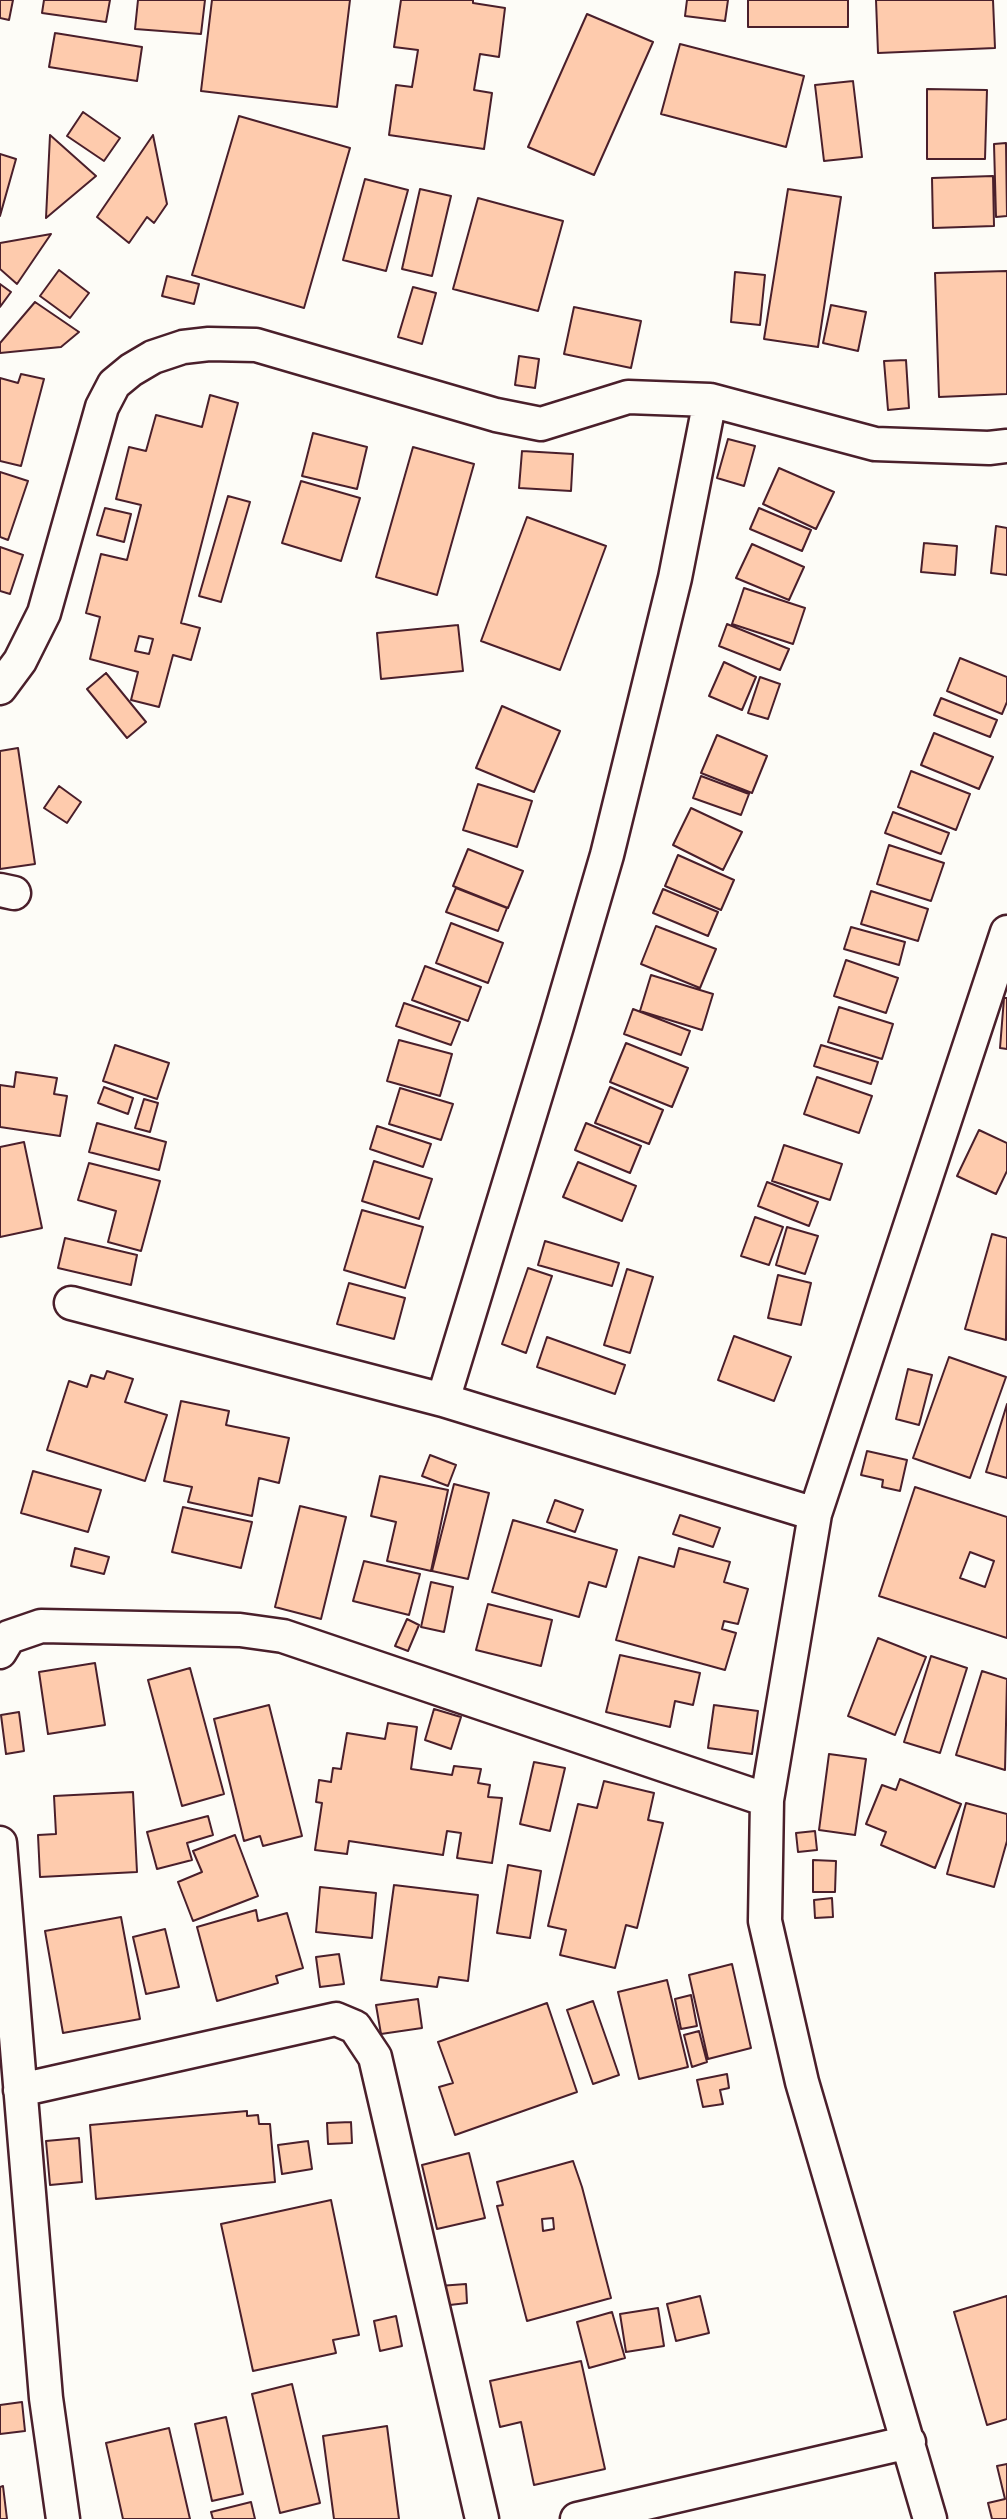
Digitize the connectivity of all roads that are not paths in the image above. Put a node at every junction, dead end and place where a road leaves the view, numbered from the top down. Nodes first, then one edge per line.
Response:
1 (710, 400) junction
2 (1007, 446) edge
3 (0, 688) edge
4 (1007, 932) edge
5 (71, 1303) dead end
6 (443, 1400) junction
7 (815, 1514) junction
8 (0, 1652) edge
9 (766, 1800) junction
10 (0, 1843) edge
11 (20, 2090) junction
12 (909, 2442) junction
13 (63, 2519) edge
14 (482, 2519) edge
15 (577, 2519) edge
16 (930, 2519) edge

1 - 2 street
1 - 3 street
1 - 6 street
4 - 7 street
5 - 6 street
6 - 7 street
7 - 9 street
8 - 9 street
9 - 12 street
10 - 11 street
11 - 13 street
11 - 14 street
12 - 15 street
12 - 16 street

